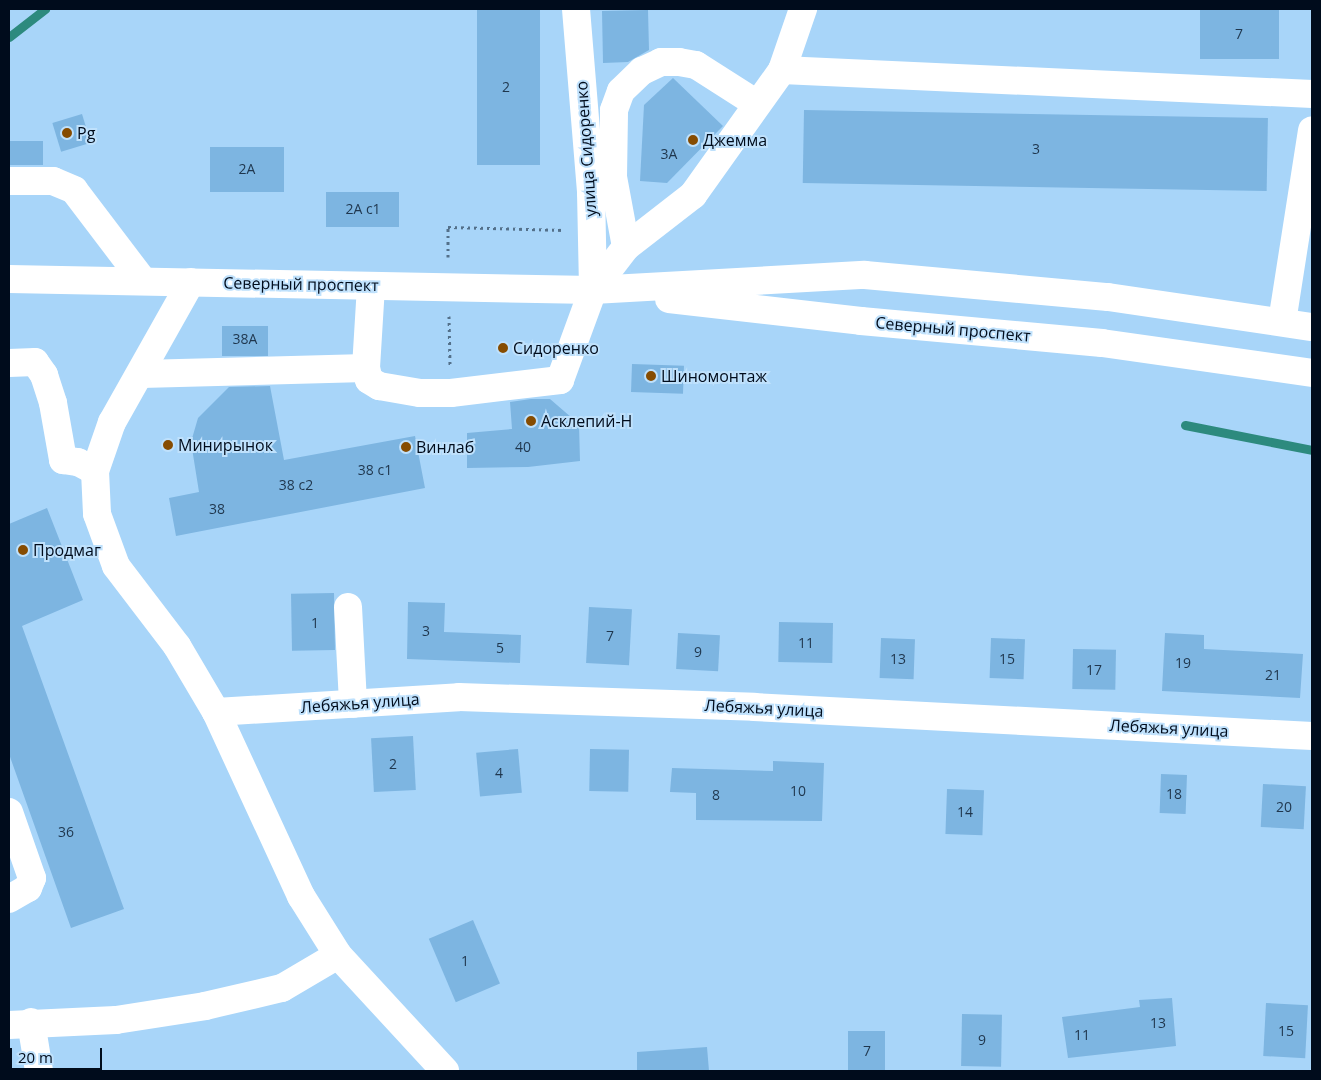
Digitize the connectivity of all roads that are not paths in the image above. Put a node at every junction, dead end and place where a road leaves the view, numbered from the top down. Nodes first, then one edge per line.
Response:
1 (576, 9) edge
2 (803, 9) edge
3 (782, 70) junction
4 (1312, 94) edge
5 (758, 104) junction
6 (1312, 130) edge
7 (9, 181) edge
8 (626, 247) junction
9 (9, 279) edge
10 (143, 281) junction
11 (191, 282) junction
12 (371, 286) junction
13 (593, 290) junction
14 (1282, 322) junction
15 (1312, 327) edge
16 (9, 363) edge
17 (366, 368) junction
18 (1312, 373) edge
19 (142, 374) junction
20 (95, 471) junction
21 (348, 608) dead end
22 (353, 704) junction
23 (216, 712) junction
24 (1312, 736) edge
25 (9, 812) edge
26 (9, 899) edge
27 (338, 955) junction
28 (20, 1024) edge
29 (40, 1071) edge
30 (446, 1071) edge

1 - 13 street, улица Сидоренко
2 - 3 street
3 - 4 street
3 - 5 street
5 - 8 street
5 - 8 street
6 - 14 street
7 - 10 street
8 - 13 street
9 - 10 street, Северный проспект
10 - 11 street, Северный проспект
11 - 12 street, Северный проспект
11 - 19 street
12 - 13 street, Северный проспект
12 - 17 street
13 - 14 street, Северный проспект
13 - 17 street
13 - 18 street, Северный проспект
14 - 15 street, Северный проспект
16 - 20 street
17 - 19 street
19 - 20 street
20 - 23 street
21 - 22 street
22 - 23 street, Лебяжья улица
22 - 24 street, Лебяжья улица
23 - 27 street
25 - 26 street
27 - 28 street
27 - 30 street
28 - 29 street

